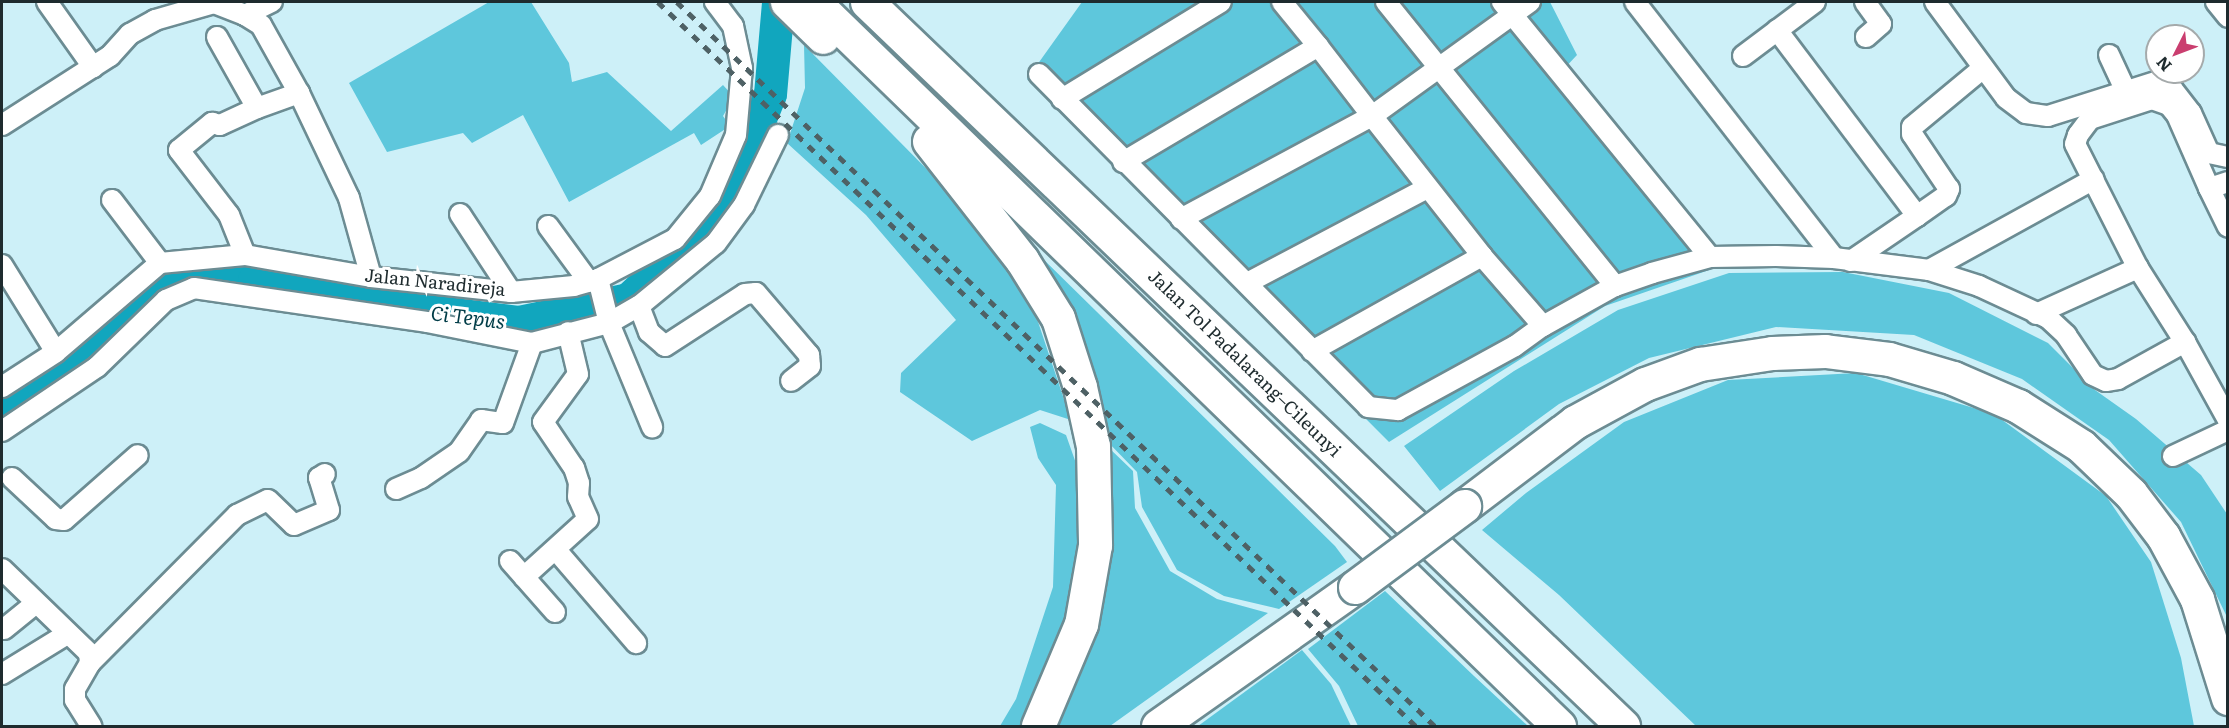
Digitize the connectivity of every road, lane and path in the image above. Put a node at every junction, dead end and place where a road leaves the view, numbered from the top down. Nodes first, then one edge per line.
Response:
1 (47, 2) edge
2 (214, 2) edge
3 (272, 2) edge
4 (715, 2) edge
5 (867, 2) edge
6 (1221, 2) edge
7 (1282, 2) edge
8 (1386, 2) edge
9 (1530, 2) edge
10 (1635, 2) edge
11 (1815, 2) edge
12 (1865, 2) edge
13 (2216, 2) edge
14 (1944, 4) edge
15 (802, 7) edge
16 (1507, 9) edge
17 (245, 15) junction
18 (2228, 17) edge
19 (1777, 30) junction
20 (217, 37) dead end
21 (1866, 37) dead end
22 (1318, 46) junction
23 (2109, 55) dead end
24 (1743, 56) dead end
25 (93, 68) junction
26 (1983, 68) junction
27 (1441, 69) junction
28 (1038, 74) dead end
29 (2125, 90) junction
30 (299, 93) junction
31 (1062, 99) junction
32 (257, 108) junction
33 (1372, 116) junction
34 (2, 125) edge
35 (778, 135) dead end
36 (2228, 157) edge
37 (1124, 162) junction
38 (2094, 179) junction
39 (2218, 185) edge
40 (1427, 188) junction
41 (112, 200) dead end
42 (460, 214) dead end
43 (1917, 216) junction
44 (1181, 219) junction
45 (548, 226) dead end
46 (2228, 227) edge
47 (245, 255) junction
48 (1482, 256) junction
49 (1710, 257) junction
50 (1843, 260) junction
51 (160, 264) junction
52 (2, 265) edge
53 (2138, 268) junction
54 (1929, 270) junction
55 (371, 277) junction
56 (1247, 283) junction
57 (597, 285) junction
58 (1615, 286) junction
59 (511, 292) junction
60 (639, 306) junction
61 (2036, 314) junction
62 (609, 321) junction
63 (1543, 326) junction
64 (568, 332) junction
65 (2185, 342) junction
66 (532, 343) junction
67 (1312, 351) junction
68 (56, 352) junction
69 (791, 381) dead end
70 (2, 387) edge
71 (2228, 420) edge
72 (652, 427) dead end
73 (2228, 430) edge
74 (2, 431) edge
75 (138, 455) dead end
76 (2173, 456) dead end
77 (325, 474) dead end
78 (5, 478) edge
79 (396, 489) dead end
80 (556, 550) junction
81 (510, 561) dead end
82 (2, 569) edge
83 (524, 577) junction
84 (34, 604) junction
85 (555, 612) dead end
86 (4, 629) dead end
87 (67, 634) junction
88 (636, 643) dead end
89 (90, 663) junction
90 (2, 674) edge
91 (1583, 687) junction
92 (2228, 698) edge
93 (2228, 716) edge
94 (91, 726) edge
95 (1038, 726) edge
96 (1158, 726) edge
97 (1559, 726) edge
98 (1623, 726) edge
99 (1635, 726) edge
100 (2227, 726) edge

1 - 25 street
2 - 17 street
2 - 25 street
3 - 17 street
4 - 57 street, Jalan Naradireja
5 - 91 highway, Jalan Tol Padalarang–Cileunyi
6 - 31 street
7 - 22 street
8 - 27 street
9 - 16 street
10 - 50 street
11 - 19 street
12 - 21 street
13 - 18 street
14 - 26 street
15 - 95 highway
15 - 97 highway
16 - 27 street
16 - 49 street
17 - 30 street
19 - 24 street
19 - 43 street
20 - 32 street
22 - 33 street
22 - 37 street
23 - 29 street
25 - 34 street
26 - 29 street
26 - 43 street
27 - 33 street
27 - 58 street
28 - 31 street
29 - 36 street
30 - 32 street
30 - 55 street
31 - 37 street
32 - 47 street
33 - 40 street
33 - 44 street
35 - 60 street
37 - 44 street
38 - 39 street
38 - 53 street
38 - 54 street
39 - 46 street
40 - 48 street
40 - 56 street
41 - 51 street
42 - 59 street
43 - 50 street
44 - 56 street
45 - 57 street
47 - 51 street, Jalan Naradireja
47 - 55 street, Jalan Naradireja
48 - 63 street
48 - 67 street
49 - 50 street
49 - 58 street
50 - 54 street
51 - 68 street
52 - 68 street
53 - 61 street
53 - 65 street
54 - 61 street
55 - 59 street, Jalan Naradireja
56 - 67 street
57 - 59 street, Jalan Naradireja
57 - 62 street
58 - 63 street
60 - 62 street
60 - 69 street
61 - 65 street
62 - 64 street
62 - 72 street
63 - 67 street
64 - 66 street
64 - 80 street
65 - 71 street
66 - 74 street
66 - 79 street
68 - 70 street
73 - 76 street
75 - 78 street
77 - 89 street
80 - 83 street
80 - 88 street
81 - 83 street
82 - 84 street
83 - 85 street
84 - 86 street
84 - 87 street
87 - 89 street
87 - 90 street
89 - 94 street
91 - 98 highway, Jalan Tol Padalarang–Cileunyi
91 - 99 highway
92 - 96 highway, bridge
93 - 100 highway

